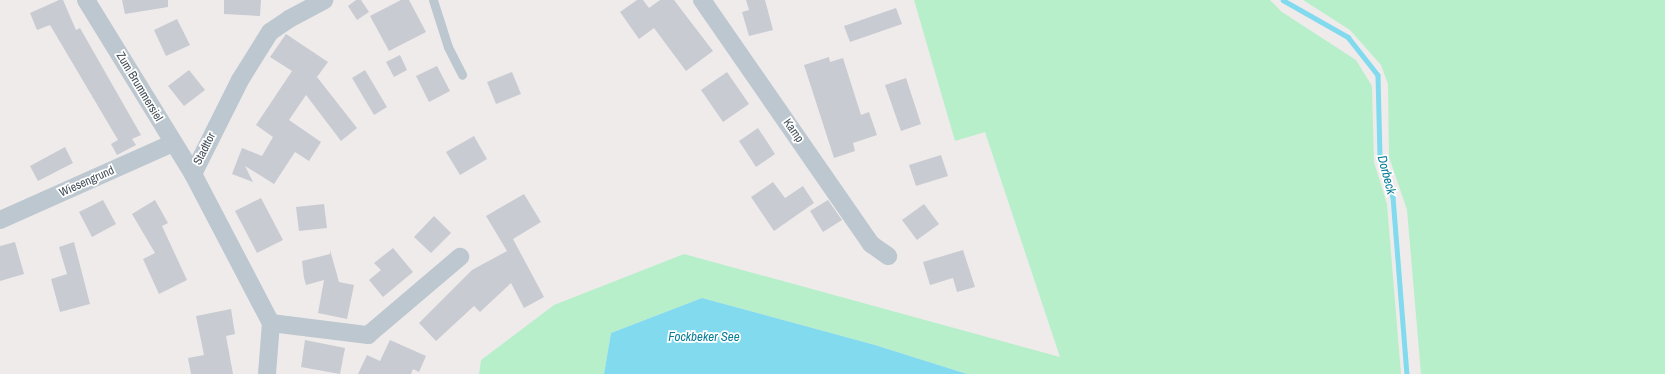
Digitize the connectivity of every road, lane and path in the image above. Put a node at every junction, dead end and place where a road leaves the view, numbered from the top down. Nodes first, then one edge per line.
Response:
1 (86, 0) edge
2 (324, 0) edge
3 (433, 0) edge
4 (702, 0) edge
5 (462, 75) dead end
6 (173, 143) junction
7 (193, 174) junction
8 (0, 220) edge
9 (888, 256) dead end
10 (460, 257) dead end
11 (271, 323) junction
12 (267, 374) edge

1 - 6 street, Zum Brummersiel
2 - 7 street, Stadttor
3 - 5 lane
4 - 9 street, Kamp
6 - 7 street, Zum Brummersiel
6 - 8 street, Wiesengrund
7 - 11 street, Stadttor
10 - 11 street
11 - 12 street

